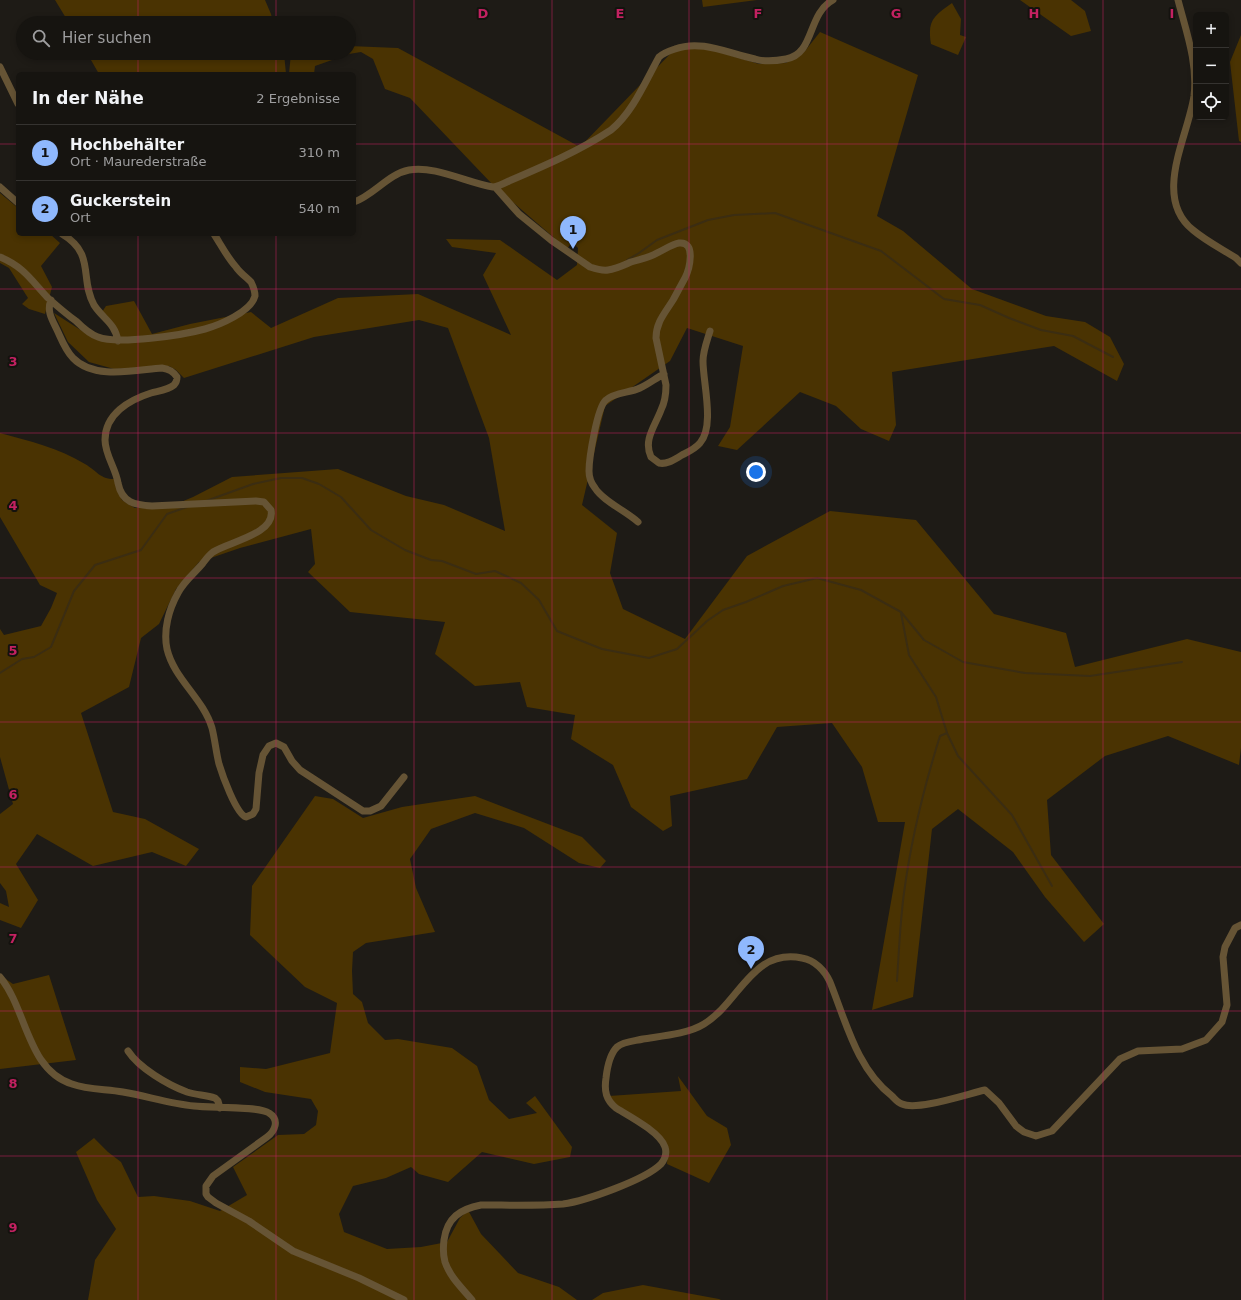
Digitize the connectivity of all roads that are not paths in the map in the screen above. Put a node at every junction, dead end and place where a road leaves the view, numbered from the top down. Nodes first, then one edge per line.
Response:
1 (833, 0) edge
2 (1178, 0) edge
3 (0, 67) edge
4 (16, 100) edge
5 (0, 187) edge
6 (495, 187) junction
7 (16, 201) edge
8 (356, 201) edge
9 (65, 236) edge
10 (215, 236) edge
11 (0, 257) edge
12 (1241, 263) edge
13 (51, 300) junction
14 (710, 331) dead end
15 (118, 341) junction
16 (664, 374) junction
17 (638, 522) dead end
18 (404, 777) dead end
19 (1241, 925) edge
20 (0, 977) edge
21 (128, 1051) dead end
22 (220, 1108) junction
23 (404, 1300) edge
24 (472, 1300) edge

1 - 6 street
2 - 12 street
3 - 4 street
5 - 7 street
6 - 8 street
6 - 16 street
9 - 15 street
10 - 15 street
11 - 13 street
13 - 15 street
13 - 18 street
14 - 16 street
16 - 17 street
19 - 24 street
20 - 22 street
21 - 22 street
22 - 23 street

